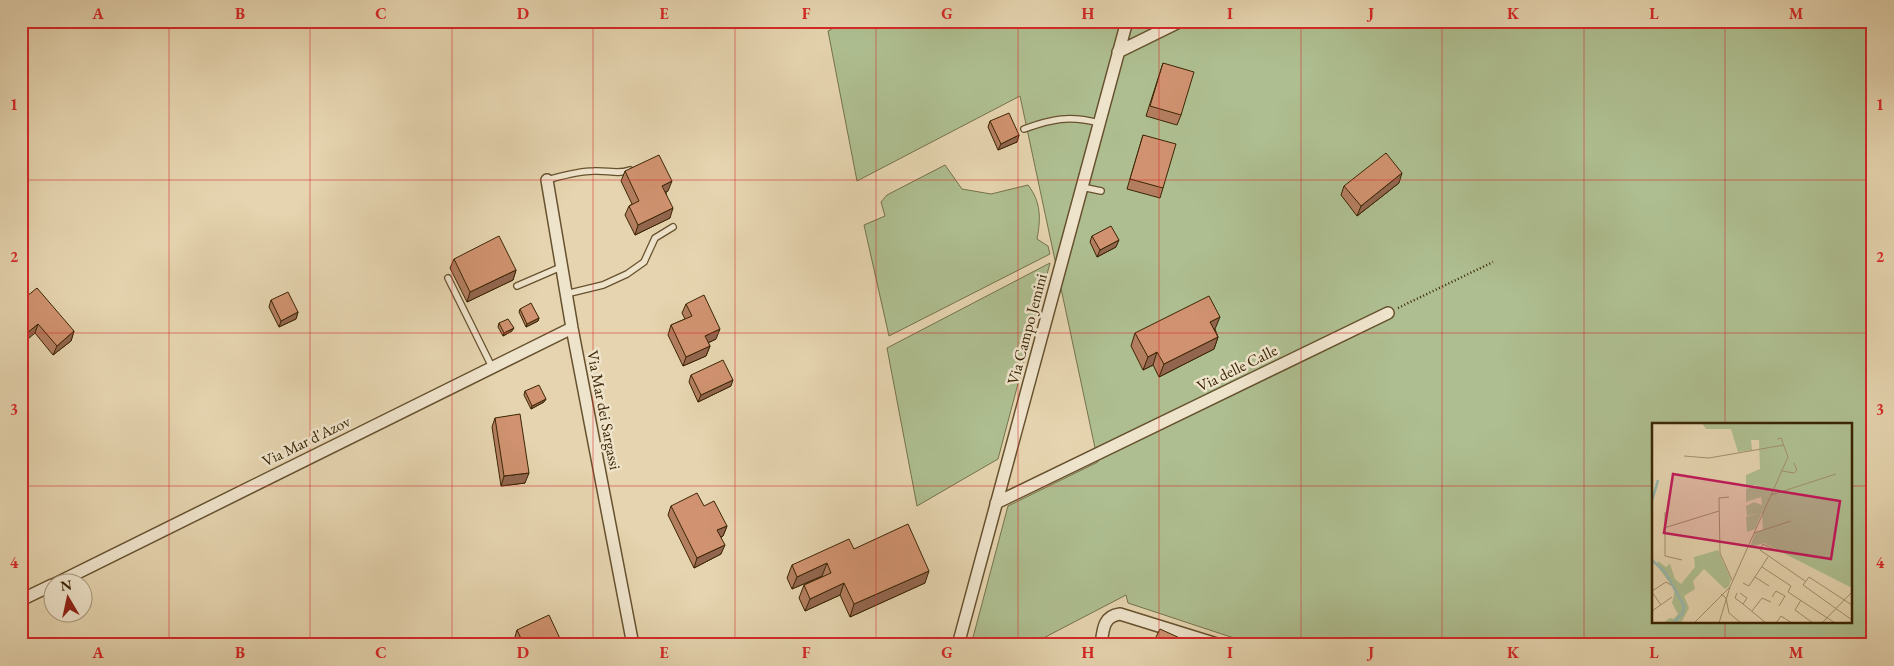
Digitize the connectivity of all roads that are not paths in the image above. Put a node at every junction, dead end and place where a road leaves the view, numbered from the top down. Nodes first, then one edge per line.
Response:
1 (1127, 21) edge
2 (1181, 21) edge
3 (1118, 52) junction
4 (1099, 123) junction
5 (1024, 129) dead end
6 (640, 165) edge
7 (547, 180) joint
8 (1082, 187) junction
9 (1101, 191) dead end
10 (673, 227) dead end
11 (562, 267) junction
12 (448, 278) dead end
13 (517, 286) dead end
14 (566, 294) junction
15 (1388, 313) road end
16 (572, 328) junction
17 (492, 367) junction
18 (996, 503) junction
19 (74, 574) edge
20 (42, 590) edge
21 (21, 600) edge
22 (634, 645) edge
23 (958, 645) edge
24 (1101, 645) edge
25 (1220, 645) edge

1 - 3 street, Via Campo Jemini
2 - 3 street
3 - 4 street, Via Campo Jemini
4 - 5 lane
4 - 8 street, Via Campo Jemini
6 - 7 lane
7 - 11 street, Via Mar dei Sargassi
8 - 9 lane
8 - 18 street, Via Campo Jemini
10 - 14 lane
11 - 13 lane
11 - 14 street, Via Mar dei Sargassi
12 - 17 lane
14 - 16 street, Via Mar dei Sargassi
15 - 18 street, Via delle Calle
16 - 17 street, Via Mar d'Azov
16 - 22 street, Via Mar dei Sargassi
17 - 19 street, Via Mar d'Azov
18 - 23 street, Via Campo Jemini
20 - 21 street, Via Mar d'Azov
24 - 25 street

